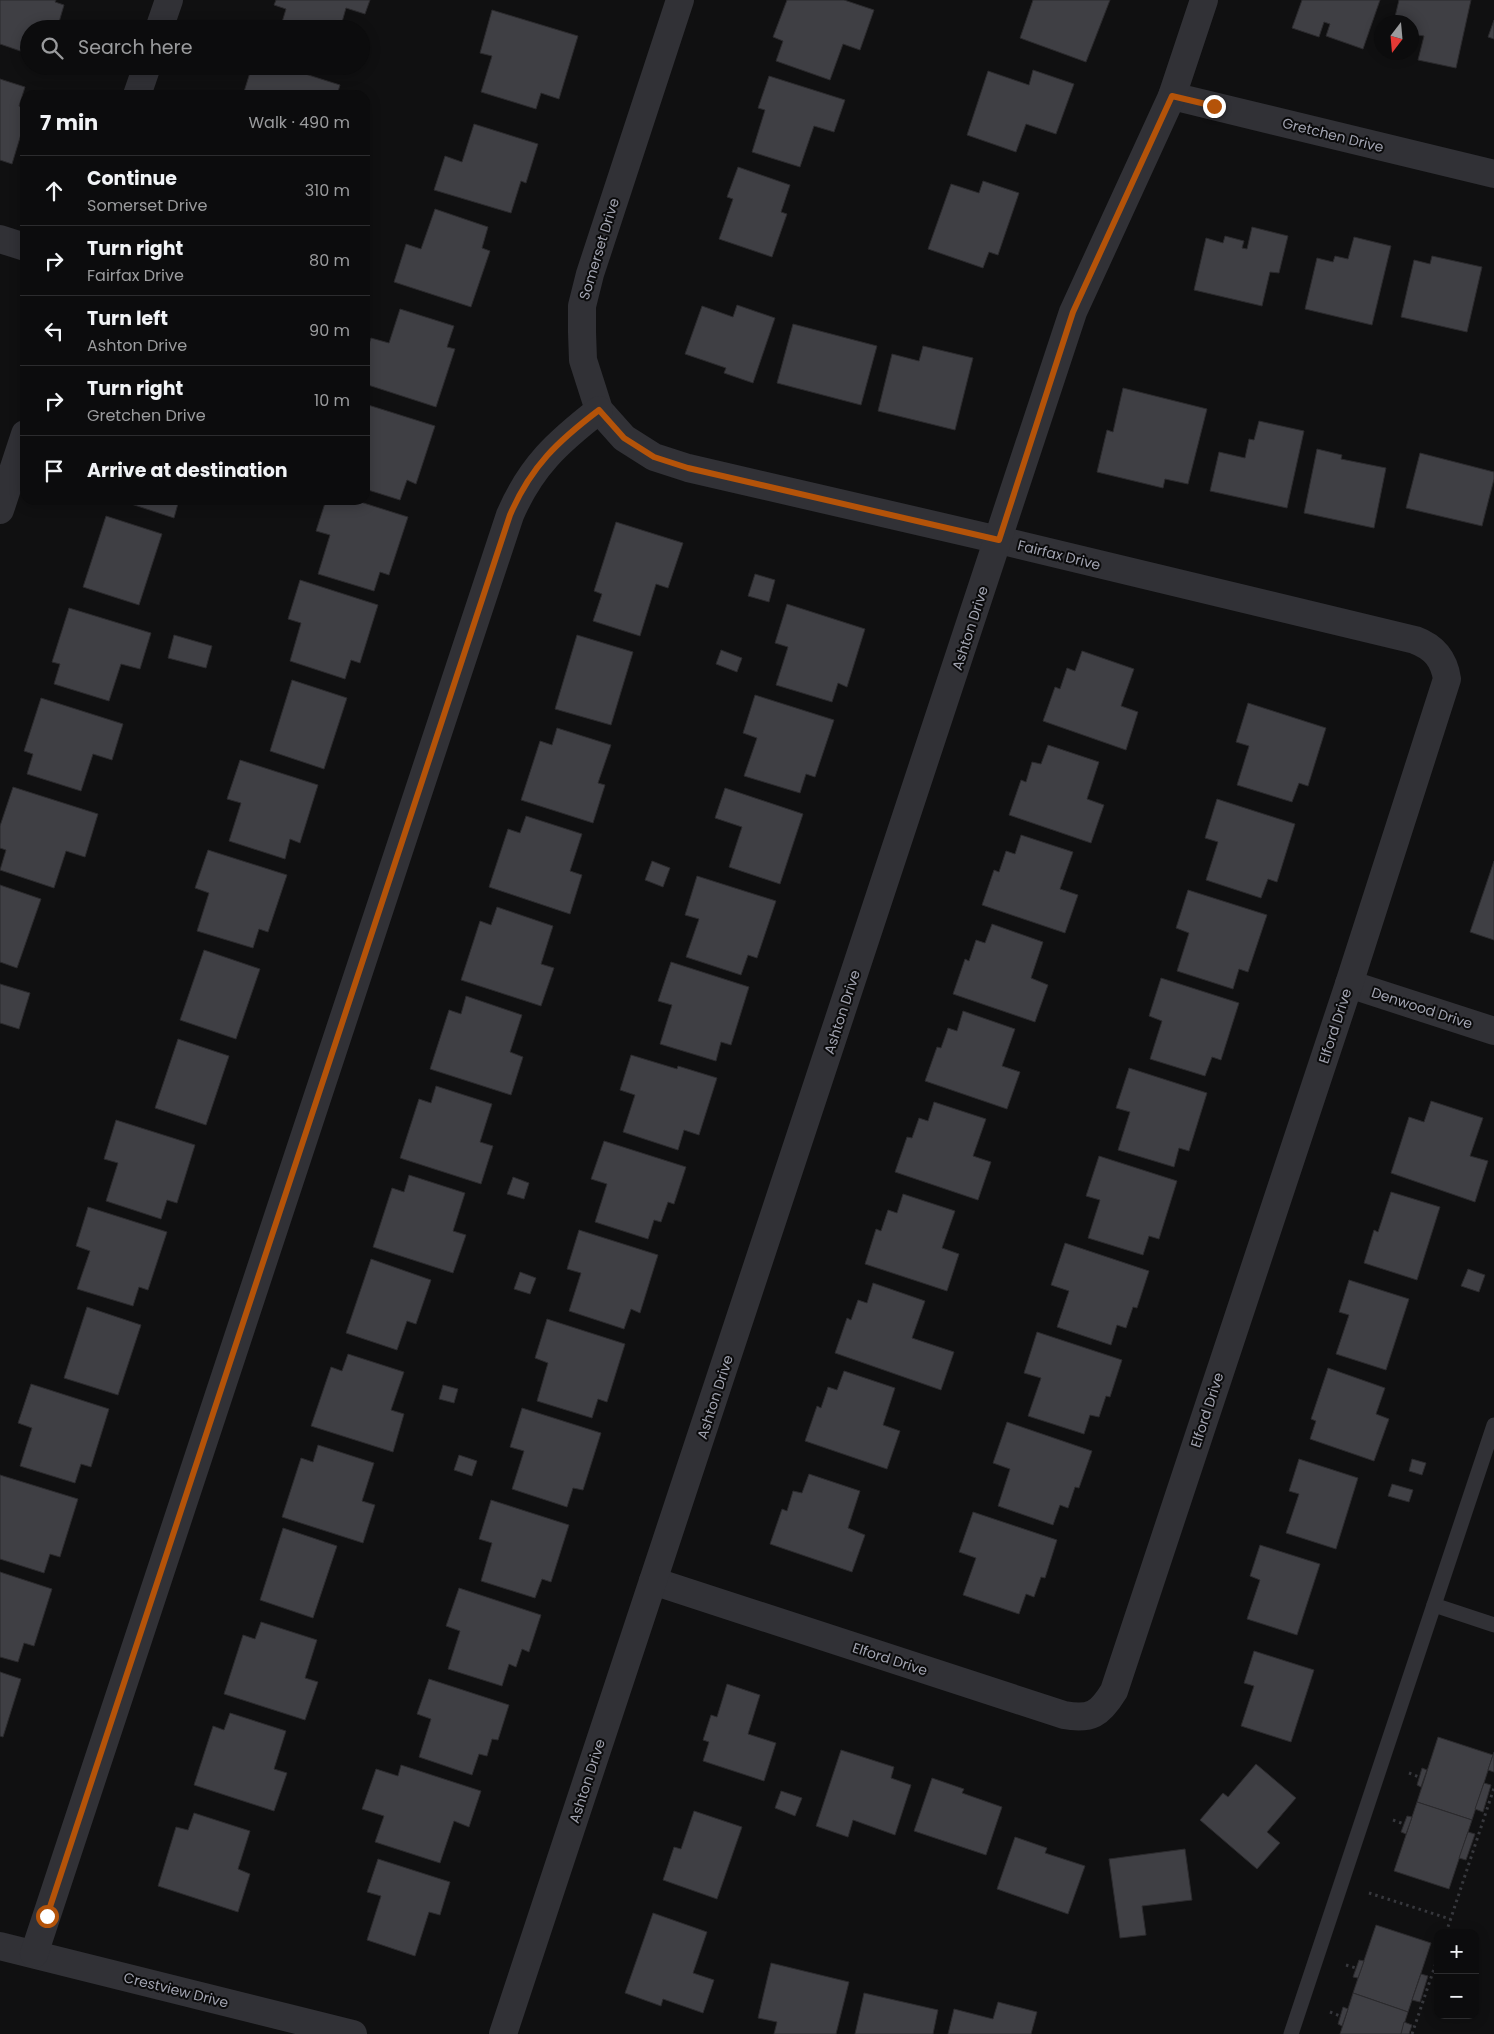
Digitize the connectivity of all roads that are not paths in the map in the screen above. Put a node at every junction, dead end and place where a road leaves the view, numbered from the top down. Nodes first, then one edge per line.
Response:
1 (169, 0) edge
2 (1204, 0) edge
3 (677, 1) edge
4 (162, 20) edge
5 (144, 75) edge
6 (139, 90) edge
7 (1172, 96) junction
8 (1494, 174) edge
9 (0, 239) edge
10 (20, 245) edge
11 (599, 410) junction
12 (20, 449) edge
13 (0, 510) edge
14 (999, 540) junction
15 (1442, 660) joint
16 (1349, 984) junction
17 (1494, 1031) edge
18 (1494, 1425) edge
19 (653, 1582) junction
20 (1434, 1605) junction
21 (1494, 1625) edge
22 (0, 1946) edge
23 (34, 1954) junction
24 (353, 2034) edge
25 (503, 2034) edge
26 (1291, 2034) edge

1 - 4 street
2 - 7 street, Ashton Drive
3 - 11 street, Somerset Drive
5 - 6 street
7 - 8 street, Gretchen Drive
7 - 14 street, Ashton Drive
9 - 10 street
11 - 14 street, Fairfax Drive
11 - 23 street
12 - 13 street
14 - 15 street, Fairfax Drive
14 - 19 street, Ashton Drive
15 - 16 street, Elford Drive
16 - 17 street, Denwood Drive
16 - 19 street, Elford Drive
18 - 20 lane
19 - 25 street, Ashton Drive
20 - 21 lane
20 - 26 lane
22 - 23 street, Crestview Drive
23 - 24 street, Crestview Drive

